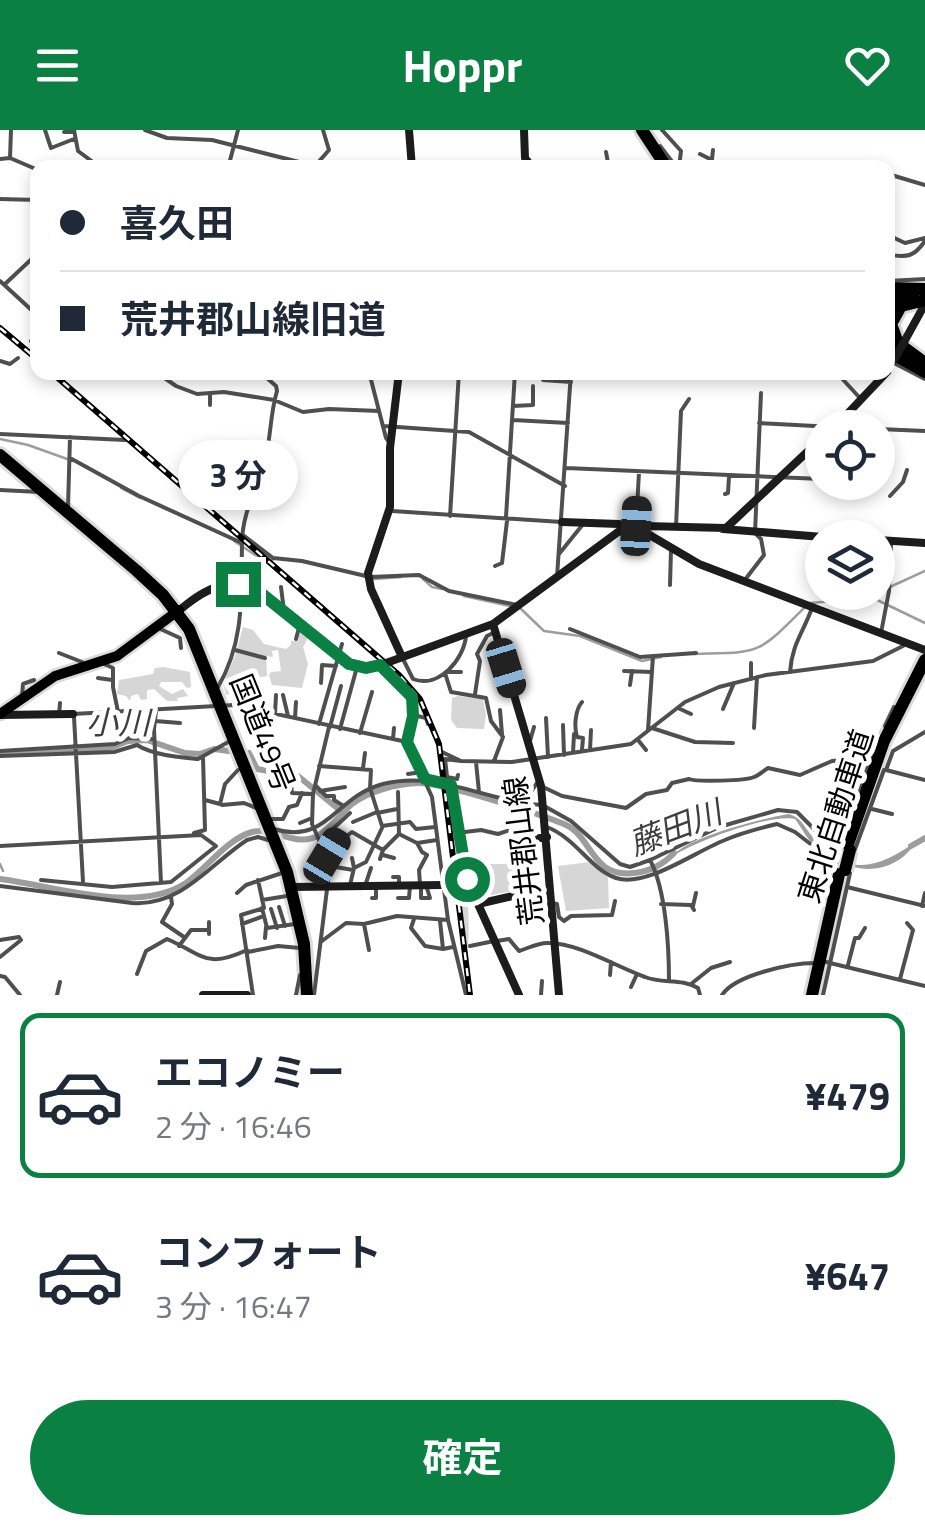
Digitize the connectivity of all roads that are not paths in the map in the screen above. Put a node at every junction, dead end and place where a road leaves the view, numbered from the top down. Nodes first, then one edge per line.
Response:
1 (11, 130) edge
2 (45, 130) edge
3 (145, 130) edge
4 (238, 130) edge
5 (323, 130) edge
6 (409, 130) edge
7 (524, 130) edge
8 (643, 130) edge
9 (662, 130) edge
10 (64, 132) edge
11 (74, 134) edge
12 (234, 146) junction
13 (712, 150) dead end
14 (606, 152) dead end
15 (700, 154) dead end
16 (10, 158) junction
17 (0, 159) edge
18 (90, 160) edge
19 (230, 160) edge
20 (294, 160) edge
21 (322, 160) edge
22 (411, 160) edge
23 (526, 160) edge
24 (608, 160) edge
25 (660, 160) edge
26 (671, 160) edge
27 (679, 160) edge
28 (712, 160) joint
29 (30, 167) edge
30 (895, 176) edge
31 (925, 185) edge
32 (0, 199) edge
33 (30, 200) edge
34 (895, 238) edge
35 (925, 239) edge
36 (895, 256) edge
37 (30, 260) edge
38 (2, 283) edge
39 (895, 287) edge
40 (895, 295) edge
41 (924, 296) edge
42 (30, 309) edge
43 (895, 316) edge
44 (895, 336) edge
45 (905, 341) junction
46 (895, 355) edge
47 (18, 358) dead end
48 (0, 361) edge
49 (895, 361) edge
50 (895, 361) edge
51 (925, 368) edge
52 (168, 380) edge
53 (269, 380) edge
54 (372, 380) edge
55 (397, 380) edge
56 (458, 380) edge
57 (515, 380) edge
58 (543, 380) dead end
59 (843, 380) edge
60 (876, 380) edge
61 (570, 382) joint
62 (533, 386) dead end
63 (760, 393) dead end
64 (210, 394) junction
65 (689, 399) dead end
66 (274, 400) junction
67 (862, 400) junction
68 (210, 405) dead end
69 (513, 406) junction
70 (852, 410) edge
71 (379, 411) junction
72 (512, 420) junction
73 (568, 423) junction
74 (759, 423) junction
75 (805, 425) edge
76 (388, 426) junction
77 (456, 430) junction
78 (895, 430) edge
79 (925, 431) edge
80 (0, 434) edge
81 (70, 437) junction
82 (125, 440) dead end
83 (0, 455) edge
84 (805, 455) edge
85 (510, 456) junction
86 (70, 458) junction
87 (566, 468) junction
88 (907, 470) dead end
89 (639, 472) junction
90 (678, 474) junction
91 (729, 476) junction
92 (756, 478) junction
93 (781, 478) junction
94 (805, 479) edge
95 (564, 486) junction
96 (0, 490) edge
97 (895, 491) edge
98 (47, 493) junction
99 (724, 494) dead end
100 (756, 503) junction
101 (389, 510) junction
102 (68, 512) junction
103 (450, 516) junction
104 (507, 519) junction
105 (562, 522) junction
106 (585, 522) junction
107 (633, 527) junction
108 (676, 528) junction
109 (723, 529) junction
110 (755, 533) junction
111 (243, 535) junction
112 (805, 536) edge
113 (895, 540) edge
114 (242, 543) junction
115 (925, 543) edge
116 (671, 548) junction
117 (559, 554) junction
118 (495, 566) dead end
119 (368, 576) junction
120 (557, 577) junction
121 (246, 578) junction
122 (744, 582) junction
123 (670, 585) dead end
124 (281, 587) dead end
125 (805, 605) edge
126 (519, 606) junction
127 (179, 610) junction
128 (811, 610) edge
129 (818, 610) edge
130 (885, 610) edge
131 (284, 611) junction
132 (156, 627) junction
133 (299, 627) junction
134 (494, 628) junction
135 (570, 629) dead end
136 (881, 633) junction
137 (185, 634) junction
138 (304, 635) dead end
139 (466, 636) junction
140 (296, 639) dead end
141 (140, 640) junction
142 (153, 643) dead end
143 (342, 644) dead end
144 (908, 644) junction
145 (62, 646) dead end
146 (181, 648) dead end
147 (234, 650) junction
148 (696, 653) dead end
149 (924, 653) edge
150 (653, 656) junction
151 (402, 657) junction
152 (265, 658) dead end
153 (338, 661) junction
154 (101, 662) junction
155 (751, 663) dead end
156 (384, 664) junction
157 (87, 666) junction
158 (357, 667) junction
159 (925, 668) edge
160 (624, 671) dead end
161 (461, 672) dead end
162 (632, 672) junction
163 (652, 672) junction
164 (790, 672) junction
165 (446, 673) junction
166 (98, 678) dead end
167 (124, 678) dead end
168 (754, 678) junction
169 (112, 679) junction
170 (34, 680) dead end
171 (476, 682) junction
172 (484, 682) dead end
173 (321, 683) dead end
174 (734, 683) junction
175 (218, 686) junction
176 (341, 686) dead end
177 (630, 686) dead end
178 (372, 692) dead end
179 (246, 693) dead end
180 (475, 694) junction
181 (693, 698) junction
182 (22, 699) junction
183 (296, 702) dead end
184 (582, 702) dead end
185 (60, 703) dead end
186 (224, 706) junction
187 (246, 708) junction
188 (678, 708) junction
189 (723, 709) dead end
190 (156, 711) junction
191 (118, 712) junction
192 (508, 713) dead end
193 (0, 714) edge
194 (74, 714) junction
195 (275, 714) junction
196 (60, 715) junction
197 (413, 716) junction
198 (292, 717) junction
199 (546, 718) dead end
200 (155, 721) junction
201 (180, 724) dead end
202 (320, 724) junction
203 (428, 724) dead end
204 (563, 725) dead end
205 (330, 727) junction
206 (534, 727) dead end
207 (394, 728) dead end
208 (754, 728) dead end
209 (340, 729) junction
210 (504, 729) junction
211 (574, 729) dead end
212 (650, 729) junction
213 (591, 730) dead end
214 (925, 732) edge
215 (360, 733) junction
216 (233, 736) junction
217 (374, 736) junction
218 (617, 738) dead end
219 (392, 739) junction
220 (599, 739) dead end
221 (638, 740) junction
222 (529, 741) junction
223 (156, 742) junction
224 (407, 742) junction
225 (732, 743) dead end
226 (372, 744) dead end
227 (617, 746) junction
228 (599, 749) junction
229 (76, 750) junction
230 (590, 750) junction
231 (646, 750) dead end
232 (442, 752) dead end
233 (582, 752) junction
234 (0, 753) edge
235 (155, 753) junction
236 (365, 753) dead end
237 (573, 753) junction
238 (564, 755) junction
239 (203, 758) junction
240 (548, 758) junction
241 (535, 759) junction
242 (461, 761) junction
243 (476, 761) junction
244 (494, 761) junction
245 (320, 766) junction
246 (332, 767) junction
247 (363, 768) junction
248 (868, 769) junction
249 (238, 770) dead end
250 (884, 770) junction
251 (388, 772) dead end
252 (422, 772) junction
253 (408, 774) dead end
254 (458, 775) dead end
255 (332, 777) dead end
256 (447, 778) junction
257 (425, 779) junction
258 (925, 780) edge
259 (291, 784) dead end
260 (386, 784) junction
261 (541, 784) junction
262 (450, 785) junction
263 (346, 787) dead end
264 (314, 788) junction
265 (370, 788) junction
266 (320, 790) junction
267 (398, 792) dead end
268 (479, 792) junction
269 (302, 793) junction
270 (205, 800) junction
271 (388, 803) dead end
272 (523, 803) junction
273 (222, 805) dead end
274 (340, 807) junction
275 (543, 807) junction
276 (396, 809) junction
277 (871, 809) junction
278 (377, 812) junction
279 (892, 814) dead end
280 (312, 818) junction
281 (353, 822) junction
282 (300, 823) dead end
283 (399, 824) junction
284 (545, 825) junction
285 (382, 826) junction
286 (435, 827) junction
287 (314, 828) junction
288 (273, 830) junction
289 (332, 831) junction
290 (457, 833) junction
291 (403, 835) junction
292 (186, 836) junction
293 (546, 837) junction
294 (158, 838) junction
295 (320, 840) junction
296 (437, 840) junction
297 (526, 840) junction
298 (80, 842) junction
299 (417, 843) junction
300 (374, 844) junction
301 (0, 846) edge
302 (845, 850) junction
303 (382, 854) junction
304 (427, 855) junction
305 (327, 856) junction
306 (359, 856) dead end
307 (352, 858) dead end
308 (394, 858) dead end
309 (440, 861) junction
310 (650, 861) junction
311 (330, 865) junction
312 (358, 866) junction
313 (371, 868) junction
314 (379, 868) dead end
315 (287, 872) junction
316 (656, 872) junction
317 (393, 876) dead end
318 (41, 880) dead end
319 (258, 880) junction
320 (82, 882) junction
321 (161, 883) junction
322 (443, 885) junction
323 (0, 886) edge
324 (318, 886) junction
325 (329, 886) junction
326 (350, 886) junction
327 (365, 886) junction
328 (376, 886) junction
329 (399, 886) junction
330 (419, 886) junction
331 (846, 886) junction
332 (294, 889) junction
333 (237, 893) dead end
334 (696, 893) dead end
335 (925, 893) edge
336 (170, 896) junction
337 (372, 898) dead end
338 (398, 898) dead end
339 (431, 898) junction
340 (262, 900) junction
341 (615, 901) dead end
342 (552, 903) junction
343 (478, 904) junction
344 (661, 904) junction
345 (924, 906) edge
346 (279, 907) dead end
347 (432, 907) dead end
348 (262, 908) junction
349 (271, 909) dead end
350 (241, 916) junction
351 (263, 917) junction
352 (414, 919) junction
353 (235, 920) dead end
354 (440, 920) junction
355 (448, 920) junction
356 (209, 922) dead end
357 (303, 923) junction
358 (907, 923) dead end
359 (242, 924) junction
360 (364, 924) junction
361 (266, 927) junction
362 (285, 927) junction
363 (277, 928) junction
364 (848, 928) dead end
365 (864, 928) dead end
366 (184, 937) junction
367 (264, 938) dead end
368 (854, 938) junction
369 (0, 940) edge
370 (494, 941) junction
371 (314, 944) junction
372 (556, 944) junction
373 (179, 946) junction
374 (470, 946) dead end
375 (454, 947) junction
376 (443, 949) junction
377 (369, 950) dead end
378 (248, 951) junction
379 (0, 957) edge
380 (828, 961) junction
381 (611, 962) junction
382 (730, 962) dead end
383 (815, 963) dead end
384 (312, 964) junction
385 (848, 964) junction
386 (641, 966) dead end
387 (138, 974) dead end
388 (610, 975) dead end
389 (639, 975) junction
390 (0, 976) edge
391 (900, 979) junction
392 (542, 980) dead end
393 (669, 981) junction
394 (60, 982) dead end
395 (692, 984) junction
396 (925, 986) edge
397 (631, 987) dead end
398 (463, 993) edge
399 (20, 995) edge
400 (57, 995) edge
401 (202, 995) edge
402 (250, 995) edge
403 (296, 995) edge
404 (310, 995) edge
405 (519, 995) edge
406 (541, 995) edge
407 (559, 995) edge
408 (700, 995) edge
409 (722, 995) edge
410 (817, 995) edge

1 - 16 street
2 - 11 street
3 - 12 street
4 - 12 street
5 - 21 street
6 - 22 main road
7 - 23 main road
8 - 25 highway
8 - 26 street
9 - 27 street
10 - 11 street
11 - 18 street
12 - 19 street
12 - 20 street
13 - 28 street
14 - 24 street
15 - 28 street
16 - 17 street
16 - 29 street
30 - 31 street
32 - 33 street
34 - 35 street
35 - 36 street
37 - 38 street
38 - 42 street
39 - 41 highway
40 - 41 highway
41 - 43 highway
41 - 45 main road
44 - 51 highway
45 - 46 main road, bridge
45 - 51 street
47 - 48 street
49 - 51 highway
50 - 51 highway
52 - 64 street
53 - 66 street
54 - 71 street
55 - 76 main road
56 - 77 street
57 - 69 street
58 - 61 street
59 - 67 street
60 - 67 main road
61 - 73 street
62 - 69 street
63 - 74 street
64 - 66 street
64 - 68 street
65 - 90 street
66 - 71 street
66 - 111 street
67 - 70 main road
69 - 72 street
71 - 76 street
72 - 73 street
72 - 85 street
73 - 87 street
74 - 75 street
74 - 92 street
76 - 77 street
76 - 101 main road
77 - 85 street
77 - 103 street
78 - 79 street
80 - 81 street
81 - 82 street
81 - 86 street
83 - 98 highway, 国道49号
84 - 93 main road
85 - 95 street
85 - 104 street
86 - 102 street
86 - 114 street
87 - 89 street
87 - 95 street
88 - 97 street
89 - 90 street
89 - 107 street
90 - 91 street
90 - 108 street
91 - 92 street
91 - 99 street
92 - 93 street
92 - 100 street
93 - 94 street
93 - 100 main road
95 - 105 street
96 - 98 street
98 - 102 highway, 国道49号
100 - 109 main road
100 - 110 street
101 - 103 street
101 - 119 main road
102 - 127 highway, 国道49号
103 - 104 street
104 - 105 street
104 - 118 street
105 - 106 main road
105 - 117 street
106 - 107 main road
106 - 117 street
107 - 108 main road
107 - 116 main road
107 - 120 main road
108 - 109 main road
109 - 110 main road
110 - 112 main road
110 - 122 street
111 - 114 street
111 - 119 street
113 - 115 main road
114 - 121 street
116 - 122 main road
116 - 123 street
117 - 120 street
119 - 126 street
119 - 151 main road
120 - 126 main road
121 - 127 main road
121 - 131 main road
121 - 147 street
122 - 125 main road
124 - 131 street
126 - 134 main road
127 - 132 main road
127 - 137 highway, 国道49号
127 - 175 highway, 国道49号
128 - 164 street
129 - 136 main road
130 - 136 street
131 - 133 main road
132 - 137 street
132 - 141 main road
133 - 138 street
133 - 140 street
133 - 153 main road
134 - 139 main road
134 - 171 street
134 - 222 main road, 荒井郡山線
135 - 150 street
136 - 144 main road
137 - 146 street
137 - 186 highway, 国道49号
139 - 151 main road
139 - 165 street
141 - 142 street
141 - 154 main road
143 - 153 street
144 - 149 main road
144 - 164 street
145 - 157 street
147 - 152 street
147 - 175 street
148 - 150 street
149 - 248 street
149 - 302 highway, 東北自動車道
150 - 163 street
151 - 156 main road
151 - 165 street
153 - 158 main road
153 - 173 street
153 - 202 street
154 - 157 main road
154 - 169 street
155 - 168 street
156 - 158 main road
156 - 197 street
157 - 182 main road
158 - 209 street
159 - 302 highway, 東北自動車道
160 - 162 street
161 - 165 street
162 - 163 street
162 - 177 street
163 - 212 street
164 - 168 street
165 - 180 street
166 - 169 street
167 - 169 street
168 - 174 street
168 - 208 street
169 - 191 street
170 - 182 street
171 - 172 street
171 - 180 street
174 - 181 street
174 - 189 street
175 - 186 highway, 国道49号
176 - 205 street
178 - 215 street
179 - 187 street
180 - 210 street
181 - 188 street
181 - 188 street
182 - 193 main road
183 - 198 street
184 - 233 street
185 - 196 street
186 - 187 street
186 - 190 street
186 - 216 highway, 国道49号
186 - 288 highway, 国道49号
187 - 195 street
188 - 212 street
190 - 191 street
190 - 200 street
191 - 194 street
192 - 210 street
193 - 196 main road
194 - 196 main road
194 - 229 street
195 - 198 street
195 - 198 street
197 - 203 street
197 - 224 street
198 - 202 street
199 - 240 street
200 - 201 street
200 - 223 street
202 - 205 street
204 - 238 street
205 - 209 street
205 - 245 street
206 - 222 street
207 - 219 street
209 - 215 street
210 - 244 street
211 - 237 street
212 - 221 street
212 - 225 street
213 - 230 street
214 - 250 street
215 - 217 street
216 - 239 street
216 - 288 highway, 国道49号
217 - 219 street
217 - 226 street
218 - 227 street
219 - 224 street
220 - 228 street
221 - 227 street
221 - 231 street
222 - 241 main road, 荒井郡山線
223 - 229 street
223 - 235 street
224 - 252 street
227 - 228 street
228 - 230 street
229 - 234 street
229 - 235 street
229 - 298 street
230 - 233 street
232 - 242 street
233 - 237 street
235 - 239 street
235 - 294 street
236 - 247 street
237 - 238 street
238 - 240 street
239 - 270 street
240 - 241 street
241 - 244 street
241 - 261 main road, 荒井郡山線
242 - 243 street
242 - 256 street
243 - 244 street
243 - 268 street
245 - 246 street
245 - 264 street
246 - 247 street
246 - 255 street
247 - 265 street
248 - 261 street
248 - 302 street
249 - 270 street
250 - 258 street
250 - 277 street
251 - 260 street
252 - 253 street
252 - 257 street
254 - 256 street
256 - 262 street
257 - 260 street
257 - 262 street
257 - 286 street
259 - 269 street
260 - 265 street
261 - 272 street
261 - 275 main road, 荒井郡山線
262 - 268 street
262 - 290 street
263 - 266 street
264 - 266 street
264 - 269 street
264 - 280 street
265 - 274 street
265 - 278 street
266 - 274 street
267 - 276 street
268 - 272 street
269 - 288 street
270 - 292 street
271 - 276 street
272 - 275 street
273 - 288 street
274 - 287 street
275 - 284 main road, 荒井郡山線
275 - 310 street
276 - 278 street
276 - 283 street
277 - 279 street
277 - 302 street
278 - 281 street
278 - 285 street
280 - 282 street
280 - 287 street
281 - 289 street
281 - 300 street
283 - 285 street
283 - 286 street
283 - 291 street
284 - 293 main road, 荒井郡山線
284 - 316 street
285 - 300 street
286 - 296 street
287 - 288 street
287 - 295 street
288 - 315 highway, 国道49号
288 - 332 highway, 国道49号
288 - 336 street
289 - 295 street
289 - 305 street
290 - 297 street
290 - 343 street
291 - 299 street
291 - 303 street
292 - 294 street
292 - 321 street
293 - 297 main road
293 - 342 main road, 荒井郡山線
294 - 298 street
294 - 321 street
295 - 305 street
296 - 299 street
296 - 309 street
297 - 343 main road
298 - 301 street
298 - 320 street
299 - 304 street
300 - 303 street
300 - 312 street
302 - 310 street
302 - 410 highway, 東北自動車道, bridge
303 - 308 street
304 - 309 street
304 - 330 street
305 - 311 street
306 - 312 street
307 - 312 street
309 - 322 street
310 - 316 street
311 - 312 street
311 - 324 street
311 - 325 street
312 - 313 street
312 - 326 street
313 - 314 street
313 - 327 street
315 - 319 street
315 - 332 highway, 国道49号
316 - 331 street
316 - 344 street
317 - 329 street
318 - 320 street
319 - 333 street
319 - 340 street
320 - 321 street
322 - 330 main road
322 - 355 street
323 - 336 street
324 - 325 main road
324 - 332 main road
325 - 326 main road
325 - 371 street
326 - 327 main road
327 - 328 main road
328 - 329 main road
328 - 337 street
329 - 330 main road
330 - 338 street
330 - 339 street
330 - 339 street
331 - 345 street
331 - 380 street
332 - 340 street
332 - 357 highway, 国道49号
334 - 344 street
335 - 345 street
336 - 366 street
339 - 347 street
340 - 348 street
341 - 342 street
342 - 372 main road, 荒井郡山線
343 - 370 main road
344 - 393 street
346 - 362 street
348 - 350 street
348 - 351 street
349 - 363 street
350 - 353 street
350 - 359 street
351 - 359 street
351 - 361 street
352 - 354 street
352 - 360 street
352 - 376 street
354 - 355 street
354 - 376 street
355 - 375 street
356 - 366 street
357 - 362 street
357 - 371 highway, 国道49号
358 - 391 street
359 - 378 street
360 - 371 street
360 - 377 street
361 - 363 street
361 - 367 street
362 - 363 street
364 - 368 street
365 - 368 street
366 - 373 street
368 - 385 street
369 - 379 street
370 - 372 street
370 - 374 street
370 - 405 main road
371 - 378 street
371 - 384 highway, 国道49号
372 - 381 street
372 - 407 main road, 荒井郡山線
373 - 378 street
373 - 387 street
375 - 376 street
375 - 398 street
378 - 402 street
380 - 385 street
380 - 410 street
381 - 388 street
381 - 389 street
382 - 395 street
383 - 409 street
384 - 403 street
384 - 404 highway, 国道49号
385 - 391 street
386 - 389 street
389 - 393 street
389 - 397 street
390 - 399 street
391 - 396 street
392 - 406 street
393 - 395 street
394 - 400 street
395 - 408 street
401 - 402 main road

